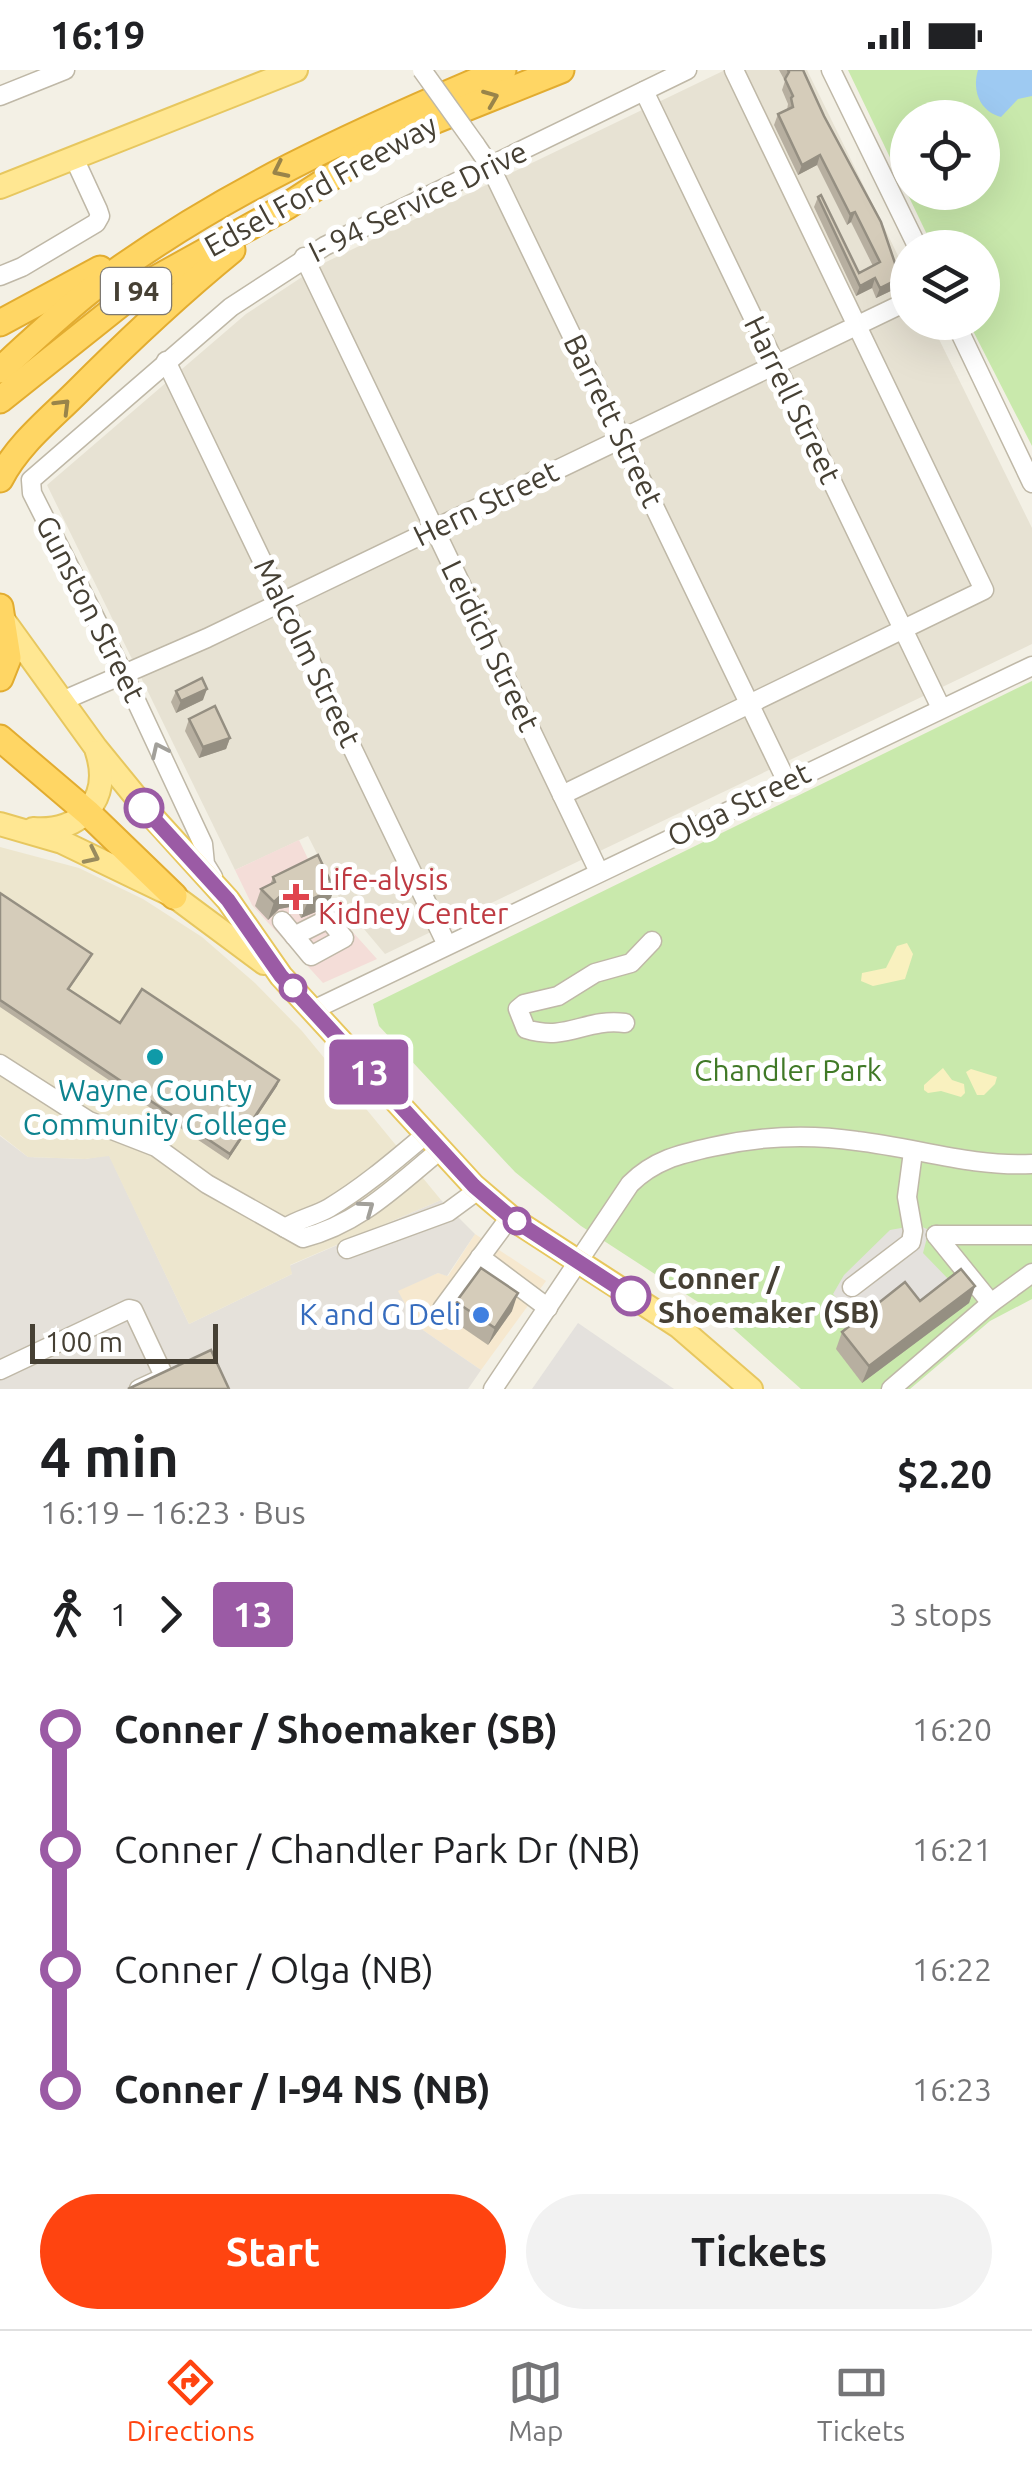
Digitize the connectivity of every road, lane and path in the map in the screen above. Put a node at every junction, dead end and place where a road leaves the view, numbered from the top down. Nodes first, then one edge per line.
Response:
1 (66, 70) edge
2 (296, 70) edge
3 (422, 70) edge
4 (502, 70) edge
5 (561, 70) edge
6 (688, 70) edge
7 (734, 70) edge
8 (831, 70) edge
9 (644, 91) junction
10 (0, 96) edge
11 (74, 158) junction
12 (490, 166) junction
13 (0, 187) edge
14 (287, 206) junction
15 (196, 217) junction
16 (909, 230) edge
17 (304, 257) junction
18 (0, 276) edge
19 (890, 310) edge
20 (0, 323) edge
21 (856, 326) junction
22 (964, 340) edge
23 (166, 361) junction
24 (776, 365) junction
25 (0, 370) edge
26 (0, 400) edge
27 (622, 439) junction
28 (0, 479) edge
29 (1032, 482) edge
30 (434, 529) junction
31 (282, 602) junction
32 (1, 614) edge
33 (903, 630) junction
34 (1032, 666) edge
35 (124, 675) junction
36 (0, 678) edge
37 (62, 701) junction
38 (749, 703) junction
39 (941, 708) junction
40 (0, 738) edge
41 (96, 748) junction
42 (787, 782) junction
43 (562, 795) junction
44 (88, 812) junction
45 (0, 824) edge
46 (599, 872) junction
47 (174, 896) junction
48 (228, 900) junction
49 (288, 929) dead end
50 (652, 941) dead end
51 (260, 946) junction
52 (447, 946) junction
53 (281, 976) junction
54 (313, 1010) junction
55 (625, 1024) dead end
56 (0, 1064) edge
57 (432, 1142) junction
58 (912, 1152) junction
59 (1032, 1164) edge
60 (478, 1190) junction
61 (510, 1216) junction
62 (1032, 1236) edge
63 (347, 1249) dead end
64 (480, 1257) junction
65 (578, 1263) junction
66 (1032, 1273) edge
67 (852, 1287) dead end
68 (991, 1302) junction
69 (548, 1308) junction
70 (442, 1309) dead end
71 (0, 1370) edge
72 (139, 1389) edge
73 (493, 1389) edge
74 (750, 1389) edge
75 (891, 1389) edge

1 - 10 street
2 - 11 main road
3 - 12 street, Barrett Street, bridge
4 -> 15 highway, Edsel Ford Freeway / I 94
14 -> 5 highway, Edsel Ford Freeway / I 94
6 - 9 street, I- 94 Service Drive
7 - 21 street
8 - 16 street
9 - 12 street, I- 94 Service Drive
9 - 24 street, Harrell Street
11 - 13 main road
11 - 18 street
12 - 17 street, I- 94 Service Drive
12 - 27 street, Barrett Street
14 - 26 highway, Edsel Ford Freeway / I 94
28 -> 14 highway
15 - 20 highway
15 - 25 highway, Edsel Ford Freeway / I 94
17 - 23 street, I- 94 Service Drive
17 - 30 street, Leidich Street
19 - 21 street, Hern Street
21 - 24 street, Hern Street
21 - 33 street
22 - 29 street
23 - 31 street, Malcolm Street
23 - 35 street, Gunston Street
24 - 27 street, Hern Street
24 - 33 street, Harrell Street
27 - 30 street, Hern Street
27 - 38 street, Barrett Street
30 - 31 street, Hern Street
30 - 43 street, Leidich Street
31 - 35 street, Hern Street
31 - 52 street, Malcolm Street
32 - 36 highway
32 - 37 main road
33 - 38 street
33 - 39 street, Harrell Street
34 - 39 street, Olga Street
35 - 37 street, Hern Street
48 -> 35 street, Gunston Street
37 - 41 main road
38 - 42 street, Barrett Street
38 - 43 street
39 - 42 street, Olga Street
40 - 44 highway
41 - 44 main road
41 - 48 main road
42 - 46 street, Olga Street
43 - 46 street, Leidich Street
44 - 45 main road
44 - 47 highway
45 -> 47 main road
46 - 52 street, Olga Street
47 - 53 main road
48 - 51 main road
49 - 51 street
50 - 55 street
51 - 53 main road
52 - 54 street, Olga Street
53 - 54 main road
54 - 57 main road
56 - 57 street
57 - 60 main road
58 - 59 street
58 - 65 street
58 - 67 street
60 - 61 main road
60 - 63 street
61 - 64 street
61 - 65 main road
62 - 68 street
64 - 69 street
64 - 70 street
65 - 69 street
65 - 74 main road
66 - 68 street
68 - 75 street
69 - 73 street
71 - 72 street

